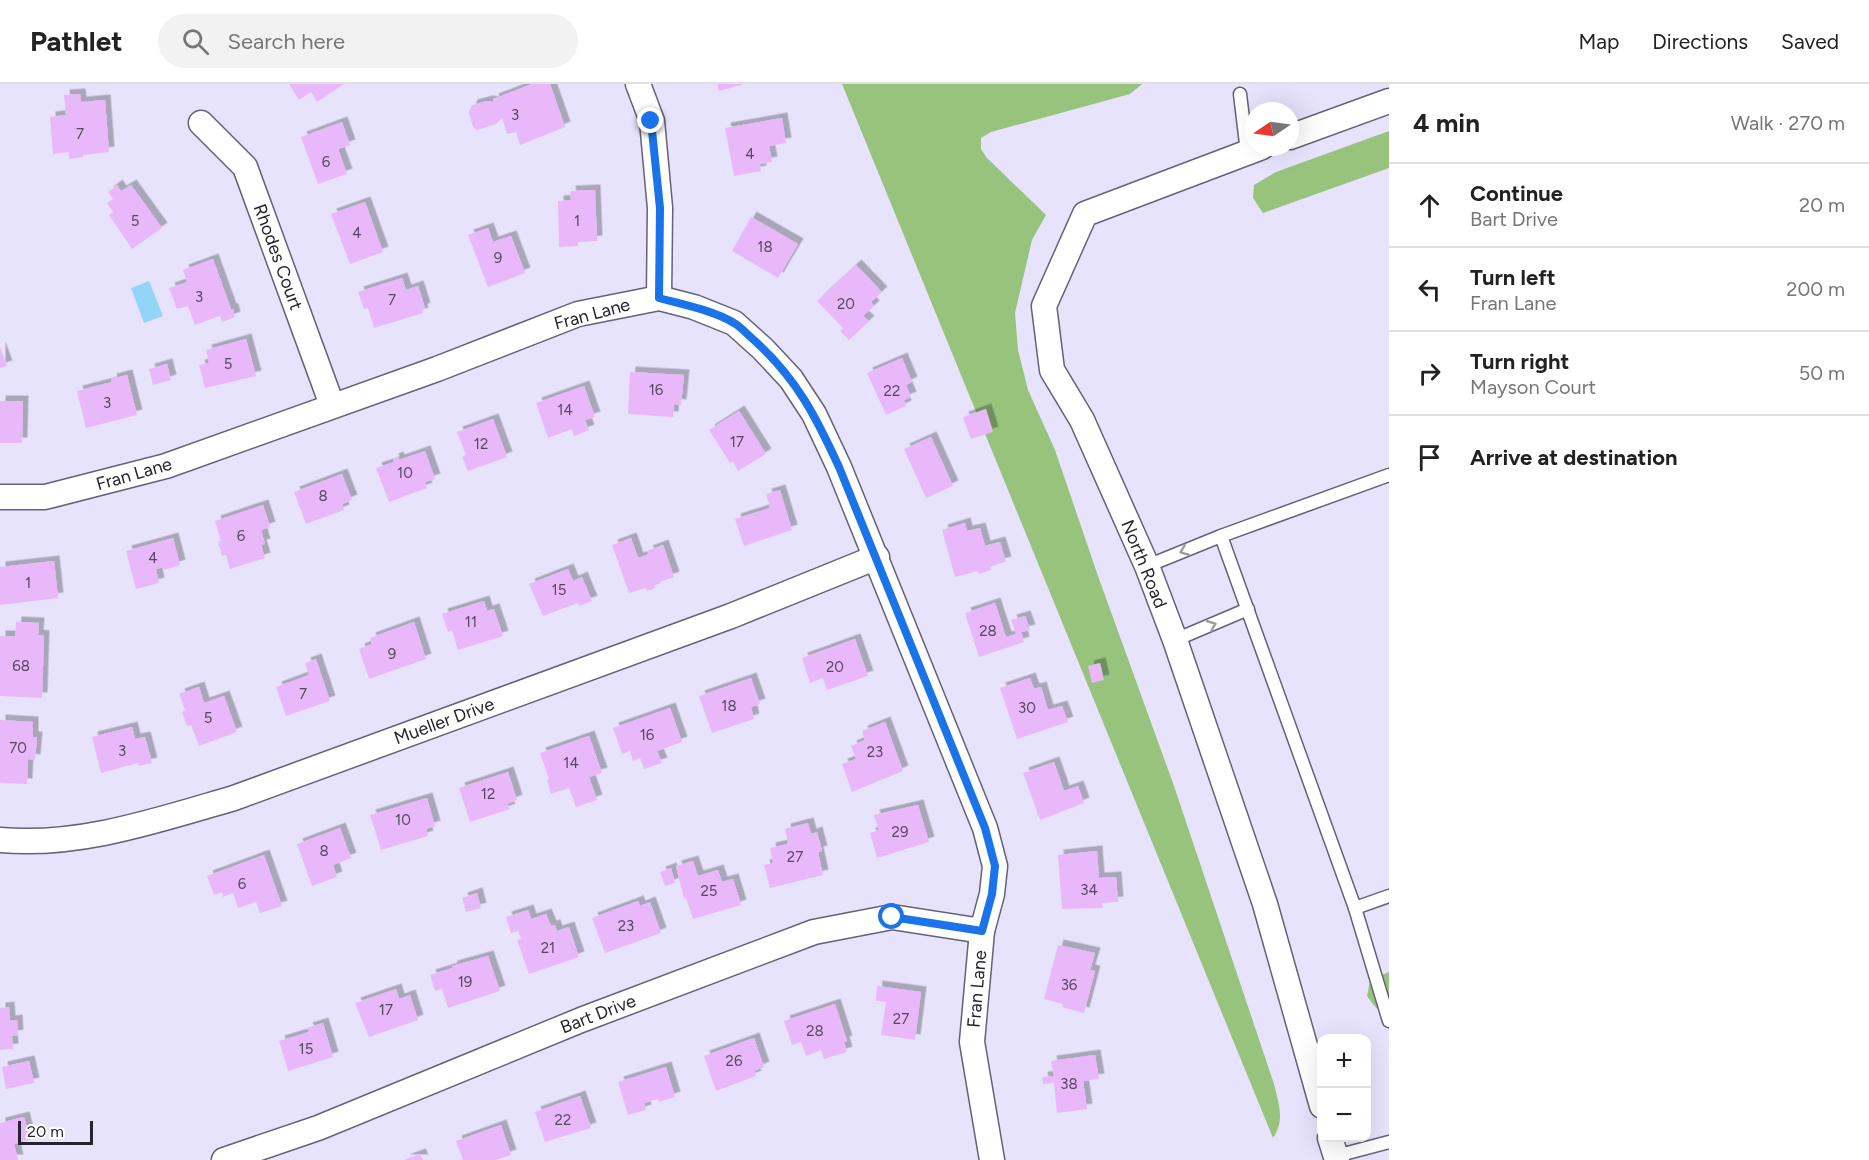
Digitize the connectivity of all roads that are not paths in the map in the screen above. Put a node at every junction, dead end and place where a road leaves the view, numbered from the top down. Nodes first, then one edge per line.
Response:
1 (638, 84) edge
2 (1240, 94) dead end
3 (1389, 101) edge
4 (1245, 114) edge
5 (201, 123) dead end
6 (1299, 133) edge
7 (1245, 153) edge
8 (659, 298) junction
9 (332, 405) junction
10 (1389, 476) edge
11 (0, 497) edge
12 (1221, 536) junction
13 (876, 558) junction
14 (1147, 566) junction
15 (1248, 609) junction
16 (1175, 640) junction
17 (0, 840) edge
18 (1389, 896) edge
19 (1355, 908) junction
20 (982, 931) junction
21 (1389, 1021) edge
22 (1317, 1088) edge
23 (1389, 1142) edge
24 (1334, 1151) edge
25 (224, 1160) edge
26 (992, 1160) edge

1 - 8 street
2 - 4 lane
3 - 6 street
5 - 9 street, Rhodes Court
7 - 14 street, North Road
8 - 9 street, Fran Lane
8 - 13 street, Fran Lane
9 - 11 street, Fran Lane
10 - 12 lane
12 -> 14 lane
12 - 15 lane
13 - 17 street, Mueller Drive
13 - 20 street, Fran Lane
14 - 16 street, North Road
16 -> 15 lane
15 - 19 lane
16 - 22 street, North Road
18 - 19 lane
19 - 21 lane
20 - 25 street, Bart Drive
20 - 26 street, Fran Lane
23 - 24 lane

